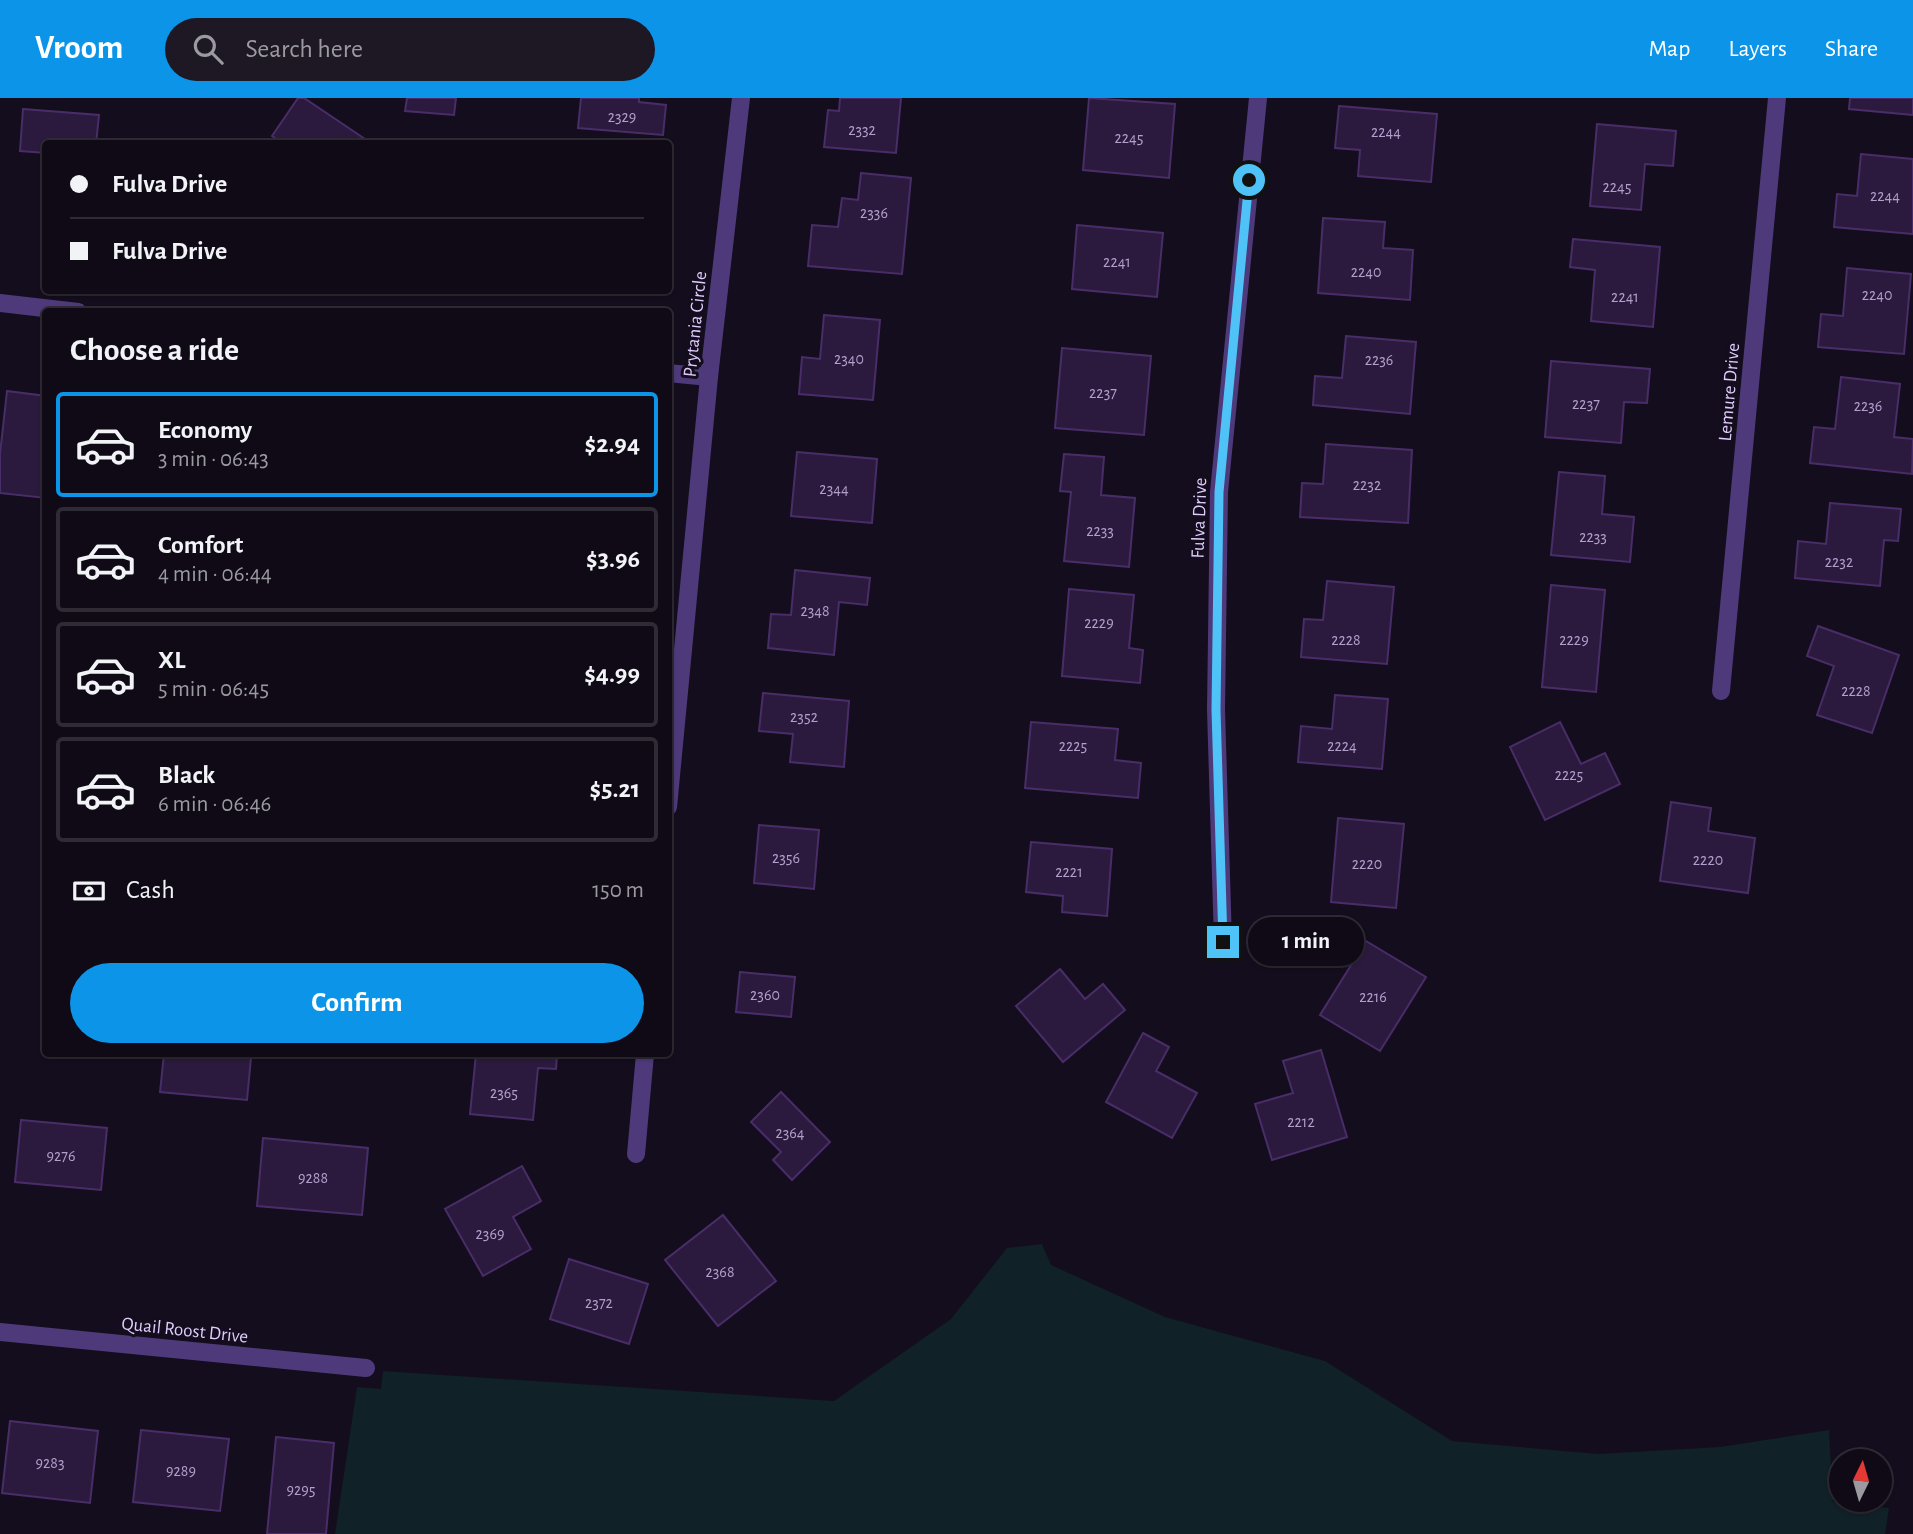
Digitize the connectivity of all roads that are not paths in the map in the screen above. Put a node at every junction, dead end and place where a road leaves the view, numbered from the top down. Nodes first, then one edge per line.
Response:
1 (741, 98) edge
2 (1258, 98) edge
3 (1777, 98) edge
4 (0, 303) edge
5 (43, 308) edge
6 (672, 373) edge
7 (709, 377) junction
8 (1721, 691) dead end
9 (672, 765) edge
10 (1223, 942) dead end
11 (645, 1057) edge
12 (636, 1154) dead end
13 (0, 1332) edge
14 (366, 1368) dead end

1 - 7 street, Prytania Circle
2 - 10 street, Fulva Drive
3 - 8 street, Lemure Drive
4 - 5 street
6 - 7 street
7 - 9 street, Prytania Circle
11 - 12 street
13 - 14 street, Quail Roost Drive

